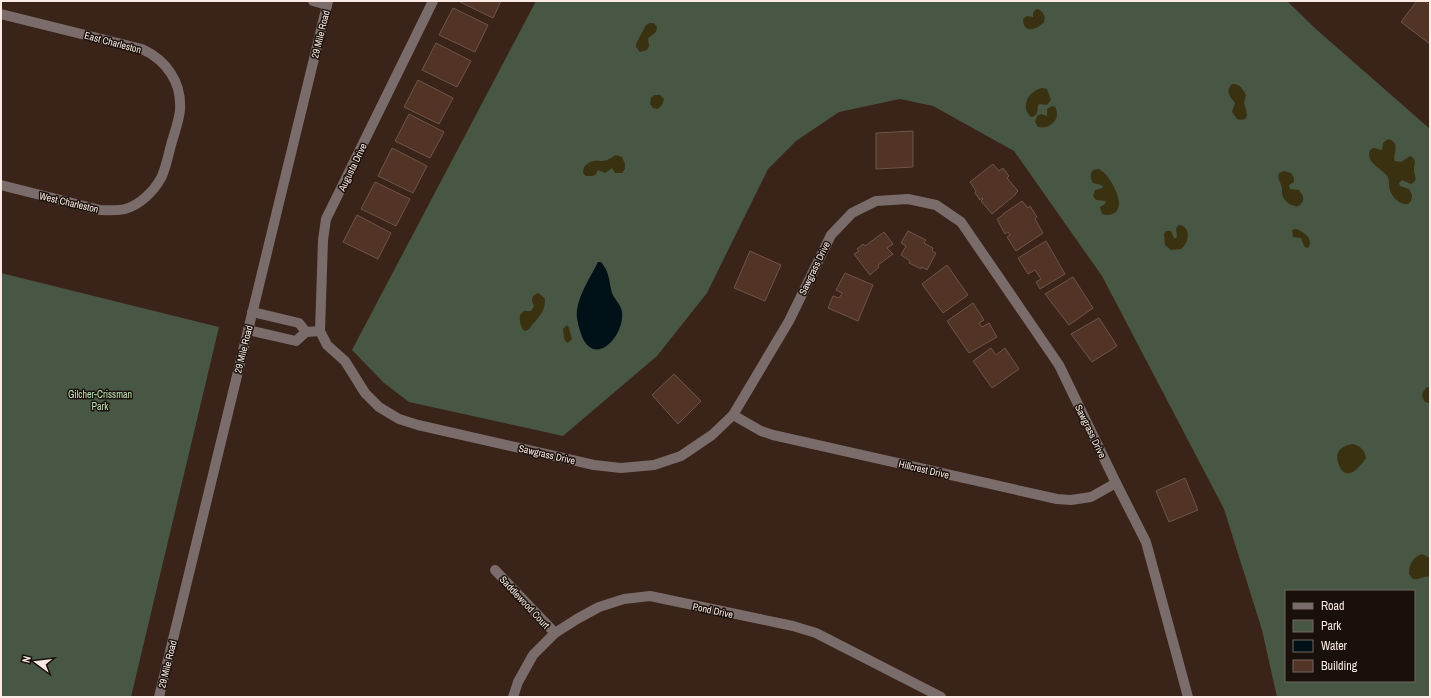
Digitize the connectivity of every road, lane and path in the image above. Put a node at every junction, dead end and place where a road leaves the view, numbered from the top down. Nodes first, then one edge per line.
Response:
1 (313, 1) edge
2 (433, 1) edge
3 (327, 3) edge
4 (1, 14) edge
5 (172, 142) joint
6 (1, 186) edge
7 (252, 312) junction
8 (248, 330) junction
9 (320, 331) junction
10 (306, 332) junction
11 (733, 415) junction
12 (1116, 483) junction
13 (496, 570) dead end
14 (555, 634) junction
15 (159, 697) edge
16 (513, 697) edge
17 (941, 697) edge
18 (1188, 697) edge

1 - 3 street
2 - 9 street, Augusta Drive
3 - 7 street, 29 Mile Road
4 - 5 street, East Charleston
5 - 6 street, West Charleston
7 - 8 street, 29 Mile Road
7 - 10 street
8 - 10 street
8 - 15 street, 29 Mile Road
9 - 10 street
9 - 11 street, Sawgrass Drive
11 - 12 street, Hillcrest Drive
11 - 12 street, Sawgrass Drive
12 - 18 street, Sawgrass Drive
13 - 14 street, Saddlewood Court
14 - 16 street, Pond Drive
14 - 17 street, Pond Drive

